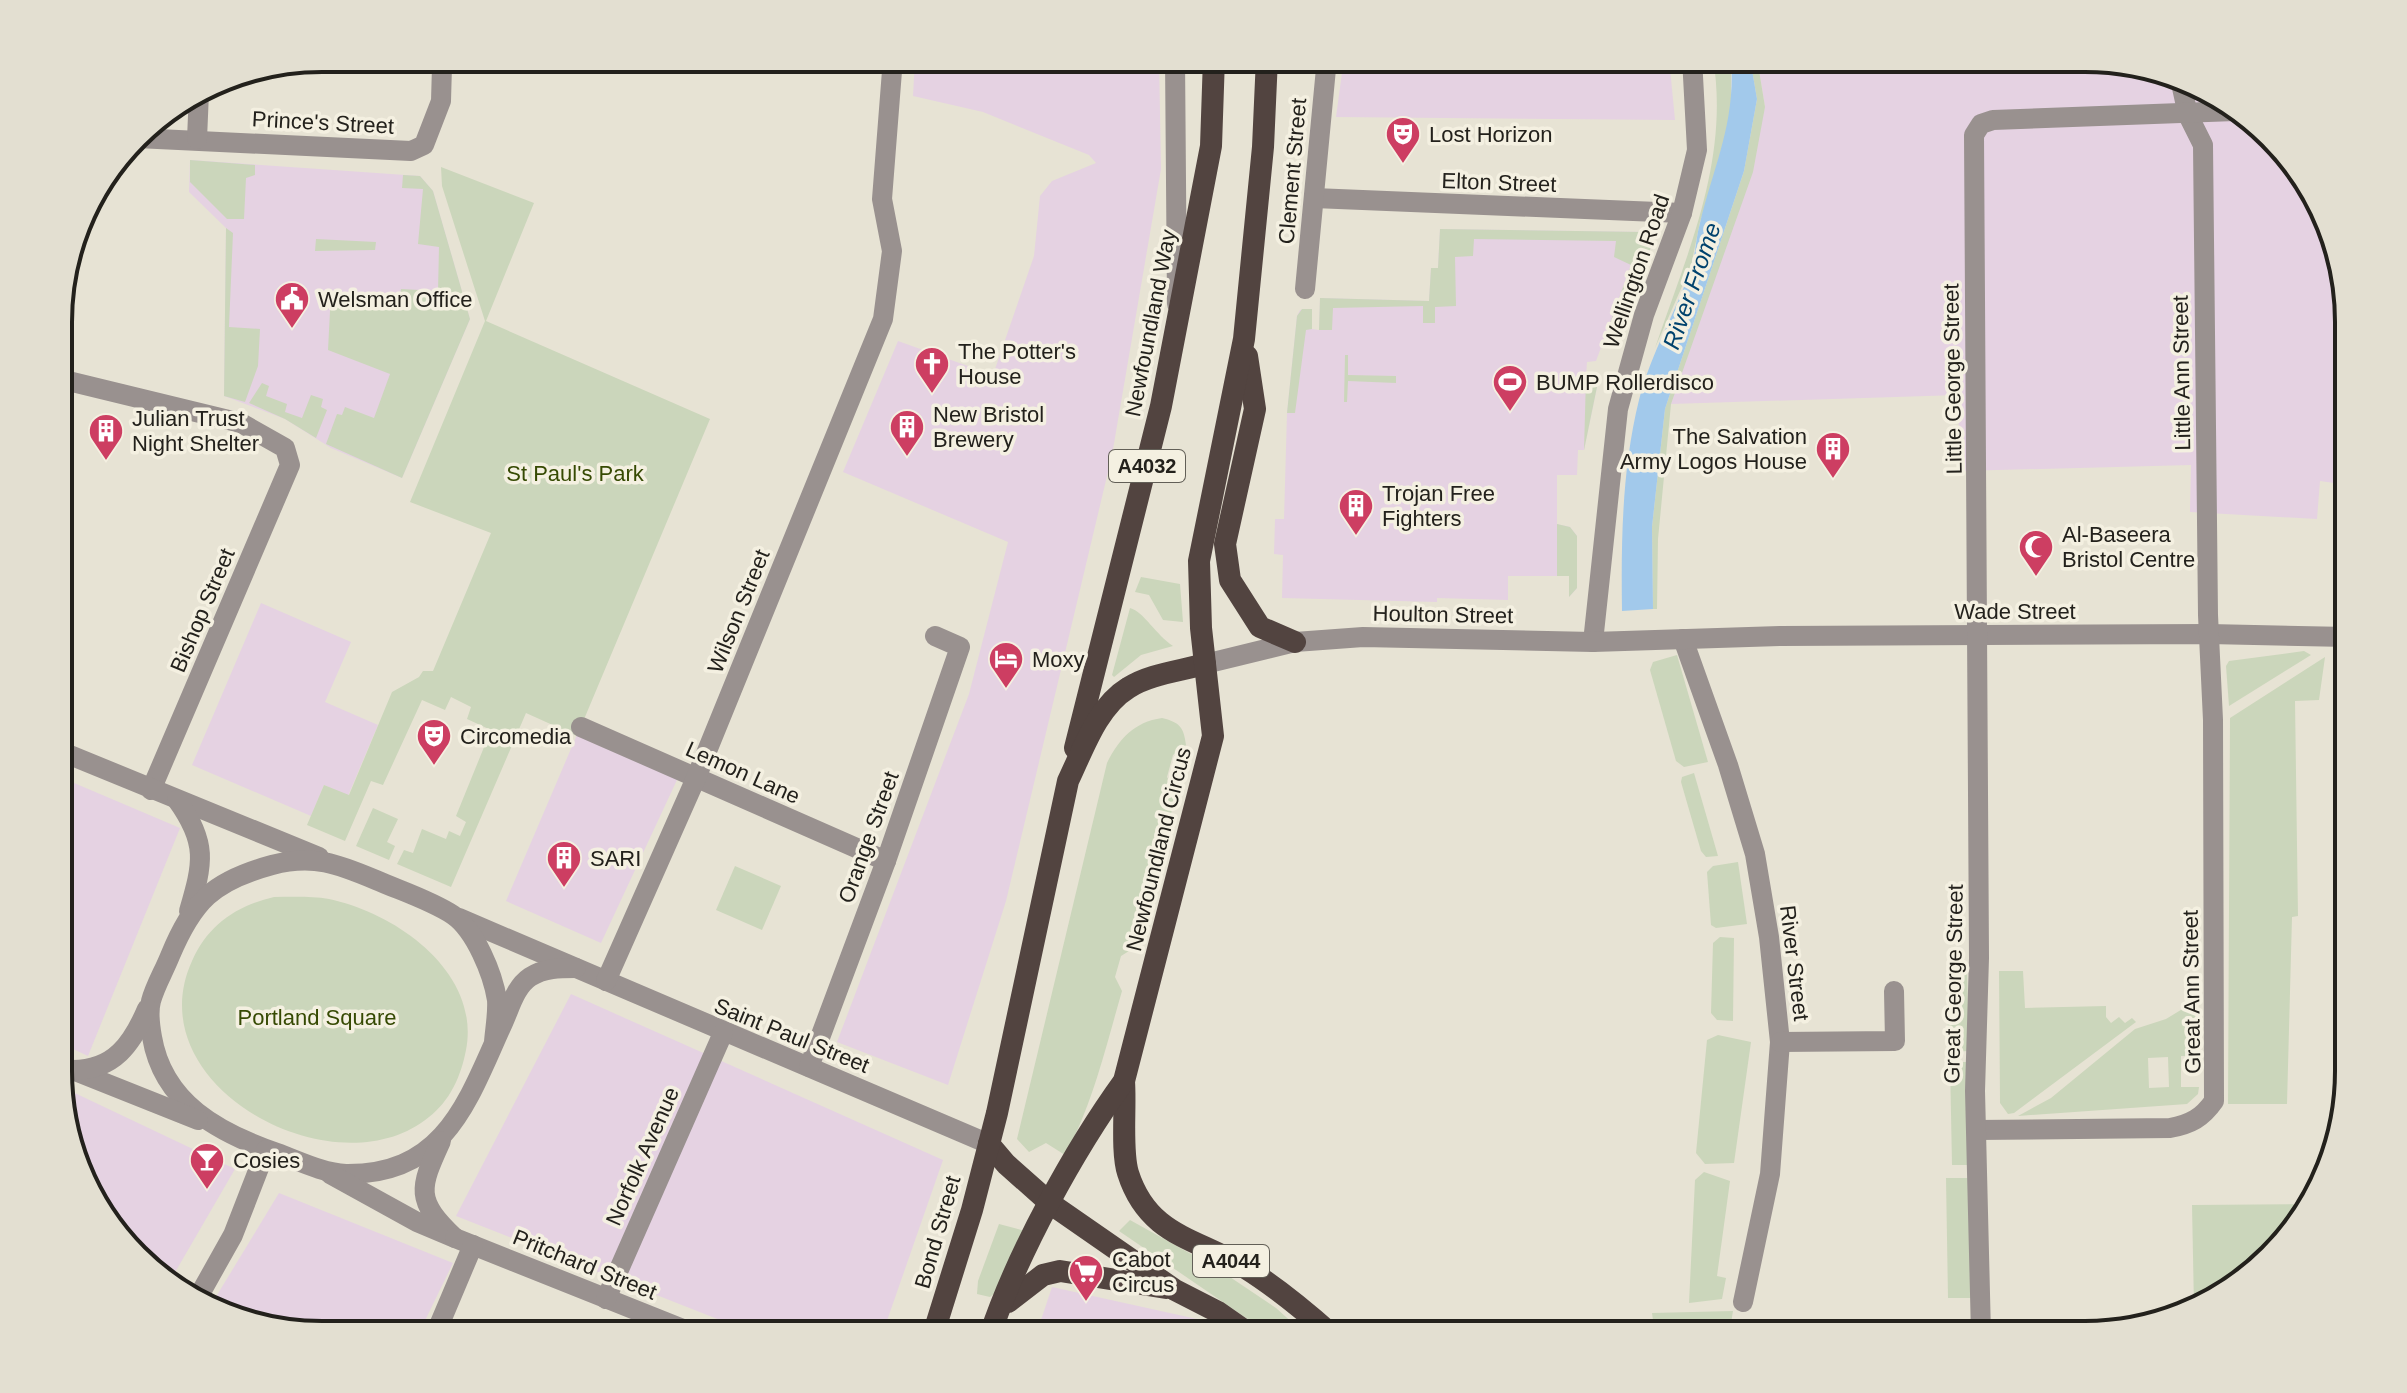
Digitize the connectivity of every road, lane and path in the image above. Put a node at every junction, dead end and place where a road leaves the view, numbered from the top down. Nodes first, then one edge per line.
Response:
1 (1214, 72) edge
2 (1266, 72) edge
3 (1326, 72) edge
4 (1693, 72) edge
5 (442, 73) edge
6 (892, 73) edge
7 (1175, 73) edge
8 (2183, 92) edge
9 (198, 104) edge
10 (2220, 112) edge
11 (2188, 115) junction
12 (153, 138) edge
13 (197, 139) junction
14 (1314, 198) junction
15 (1682, 213) junction
16 (1305, 289) dead end
17 (1178, 320) junction
18 (1244, 339) junction
19 (72, 382) edge
20 (2209, 634) junction
21 (1977, 635) junction
22 (935, 636) dead end
23 (2334, 637) edge
24 (1683, 639) junction
25 (1295, 642) junction
26 (1593, 642) junction
27 (1205, 664) junction
28 (581, 727) dead end
29 (72, 756) edge
30 (696, 778) junction
31 (1068, 781) junction
32 (151, 790) junction
33 (177, 800) junction
34 (327, 860) junction
35 (886, 861) junction
36 (187, 916) junction
37 (454, 916) junction
38 (576, 968) junction
39 (606, 981) junction
40 (1894, 991) dead end
41 (150, 1002) junction
42 (723, 1033) junction
43 (494, 1042) junction
44 (1780, 1042) junction
45 (809, 1067) junction
46 (72, 1068) edge
47 (72, 1070) edge
48 (1124, 1081) junction
49 (211, 1126) junction
50 (1976, 1130) junction
51 (443, 1138) junction
52 (989, 1144) junction
53 (266, 1150) junction
54 (321, 1169) junction
55 (1051, 1204) junction
56 (464, 1242) junction
57 (202, 1290) edge
58 (1175, 1290) junction
59 (606, 1299) junction
60 (1743, 1302) dead end
61 (998, 1310) junction
62 (1230, 1320) edge
63 (1316, 1320) edge
64 (1981, 1320) edge
65 (439, 1321) edge
66 (662, 1321) edge
67 (937, 1321) edge
68 (995, 1321) edge

1 - 17 highway, Newfoundland Way / A4032
2 - 18 highway, A4032
3 - 14 street, Clement Street
4 - 15 street, Wellington Road
5 - 13 street, Prince's Street
6 - 30 street, Wilson Street
7 - 17 street
8 - 11 street, Little Ann Street
9 - 13 street
10 - 11 street
11 - 20 street, Little Ann Street
11 - 21 street, Little George Street
12 - 13 street, Prince's Street
14 - 15 street, Elton Street
14 - 16 street, Clement Street
15 - 26 street, Wellington Road
17 - 31 highway, Newfoundland Way / A4032
18 - 25 highway
18 - 27 highway, A4032
19 - 32 street, Bishop Street
20 - 21 street, Wade Street
20 - 23 street, Wade Street
20 - 50 street, Great Ann Street
21 - 24 street, Wade Street
21 - 50 street, Great George Street
22 - 35 street, Orange Street
24 - 26 street, Houlton Street
24 - 44 street, River Street
25 - 26 street, Houlton Street
25 - 27 street, Houlton Street
27 - 31 highway
27 - 48 highway, Newfoundland Circus
28 - 30 street, Lemon Lane
29 - 32 street
30 - 35 street, Lemon Lane
30 - 39 street, Wilson Street
31 - 52 highway
32 - 33 street
33 - 34 street
33 - 36 street
34 - 36 street
34 - 37 street
35 - 45 street, Orange Street
36 - 41 street
37 - 38 street
37 - 43 street
38 - 39 street, Saint Paul Street
38 - 43 street
39 - 42 street, Saint Paul Street
40 - 44 street
41 - 46 street
41 - 49 street
42 - 45 street, Saint Paul Street
42 - 59 street, Norfolk Avenue
43 - 51 street
44 - 60 street, River Street
45 - 52 street, Saint Paul Street
47 - 49 street
48 - 55 highway, Newfoundland Circus
48 - 63 highway, A4044
49 - 53 street
50 - 64 street, Great George Street
51 - 54 street
51 - 56 street
52 - 55 highway, A4044
52 - 67 highway, Bond Street
53 - 54 street
53 - 57 street
54 - 56 street
55 - 58 highway, A4044
55 - 61 highway
56 - 59 street, Pritchard Street
56 - 65 street
58 - 61 highway, A4044
58 - 62 highway, A4044
59 - 66 street, Pritchard Street
61 - 68 highway

